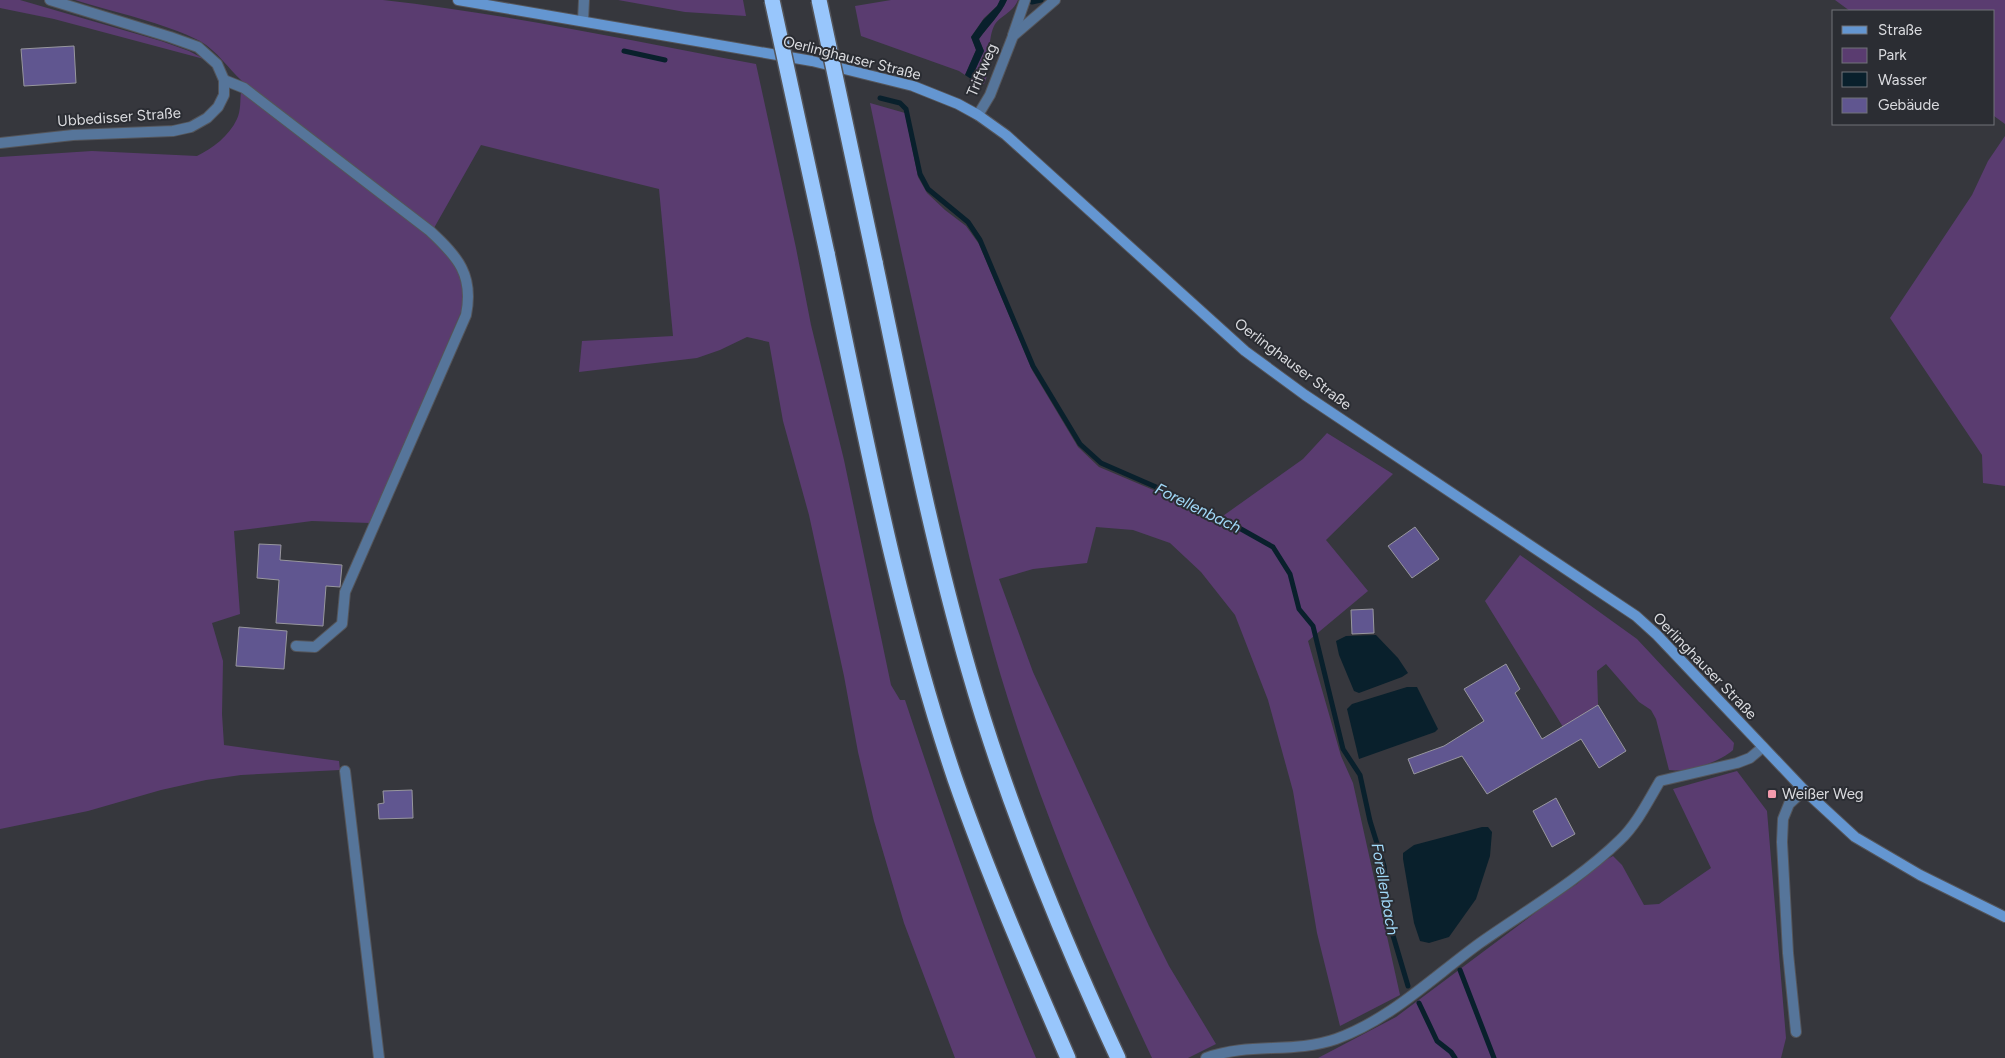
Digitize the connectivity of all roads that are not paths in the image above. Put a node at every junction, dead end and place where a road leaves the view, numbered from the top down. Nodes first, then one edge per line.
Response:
1 (50, 0) edge
2 (458, 0) edge
3 (584, 0) edge
4 (772, 0) edge
5 (818, 0) edge
6 (1025, 0) edge
7 (1055, 0) edge
8 (583, 21) junction
9 (1012, 36) junction
10 (224, 80) junction
11 (978, 115) junction
12 (0, 143) edge
13 (296, 646) dead end
14 (1763, 747) junction
15 (345, 771) dead end
16 (1804, 790) junction
17 (2005, 916) edge
18 (1796, 1032) dead end
19 (379, 1058) edge
20 (1068, 1058) edge
21 (1118, 1058) edge
22 (1206, 1058) edge

1 - 10 street
2 - 8 main road, Oerlinghauser Straße
3 - 8 street
4 - 20 highway, bridge
5 - 21 highway, bridge
6 - 9 street, Triftweg
7 - 9 street, Triftweg
8 - 11 main road, Oerlinghauser Straße
9 - 11 street, Triftweg
10 - 12 street, Ubbedisser Straße
10 - 13 street
11 - 14 main road, Oerlinghauser Straße
14 - 16 main road, Oerlinghauser Straße
14 - 22 street
15 - 19 street
16 - 17 main road, Oerlinghauser Straße
16 - 18 street

